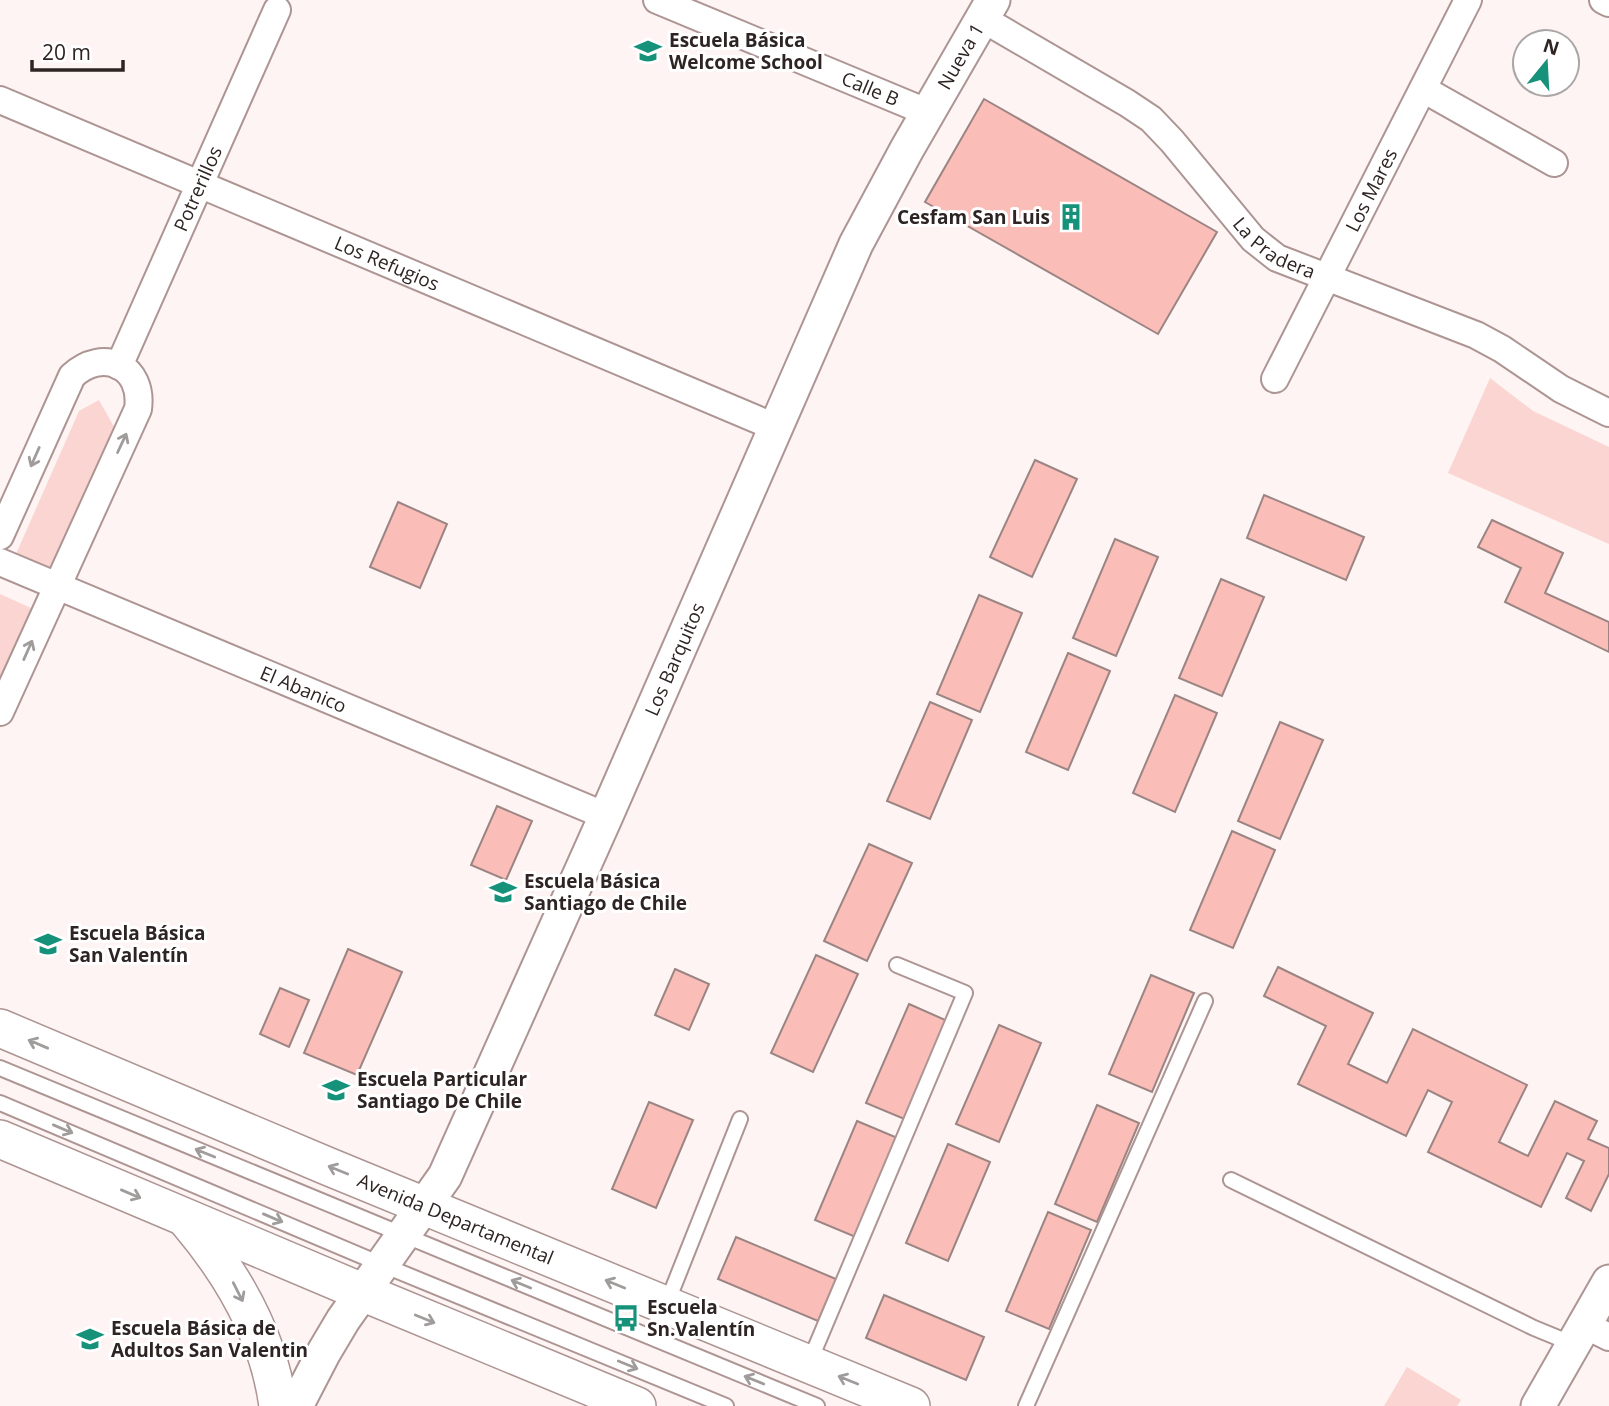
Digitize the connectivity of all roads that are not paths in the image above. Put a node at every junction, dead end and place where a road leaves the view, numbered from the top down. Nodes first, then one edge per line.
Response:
1 (657, 0) edge
2 (1468, 0) edge
3 (1603, 0) edge
4 (1609, 3) edge
5 (277, 10) dead end
6 (988, 10) edge
7 (1423, 89) junction
8 (0, 100) edge
9 (929, 113) junction
10 (1555, 163) dead end
11 (200, 184) junction
12 (1327, 277) junction
13 (119, 366) junction
14 (1275, 379) dead end
15 (1609, 413) edge
16 (775, 427) junction
17 (0, 536) edge
18 (0, 562) edge
19 (56, 586) junction
20 (0, 712) edge
21 (606, 816) junction
22 (897, 965) dead end
23 (1205, 1001) dead end
24 (0, 1028) edge
25 (0, 1068) edge
26 (0, 1103) edge
27 (740, 1119) dead end
28 (0, 1139) edge
29 (1231, 1180) dead end
30 (184, 1217) junction
31 (414, 1220) junction
32 (373, 1279) junction
33 (1609, 1282) edge
34 (666, 1305) junction
35 (1589, 1335) edge
36 (808, 1364) junction
37 (278, 1406) edge
38 (296, 1406) edge
39 (637, 1406) edge
40 (726, 1406) edge
41 (817, 1406) edge
42 (911, 1406) edge
43 (1026, 1406) edge
44 (1538, 1406) edge

1 - 9 street, Calle B
2 - 7 street, Los Mares
3 - 4 street
5 - 11 street, Potrerillos
6 - 9 street, Nueva 1
6 - 12 street, La Pradera
7 - 10 street
7 - 12 street, Los Mares
8 - 11 street, Los Refugios
9 - 16 street, Los Barquitos
11 - 13 street, Potrerillos
11 - 16 street, Los Refugios
12 - 14 street, Los Mares
12 - 15 street, La Pradera
13 -> 17 street
19 -> 13 street
16 - 21 street, Los Barquitos
18 - 19 street, El Abanico
20 -> 19 street
19 - 21 street, El Abanico
21 - 31 street, Los Barquitos
22 - 36 lane
23 - 43 lane
31 -> 24 main road, Avenida Departamental
31 -> 25 lane
26 -> 32 lane
27 - 34 lane
28 -> 30 main road
29 - 35 lane
30 - 32 main road
30 -> 37 main road
31 - 32 street, Los Barquitos
34 -> 31 main road, Avenida Departamental
41 -> 31 lane
32 - 38 street, Los Barquitos
32 -> 39 main road
32 -> 40 lane
33 - 35 street
34 - 36 main road, Avenida Departamental
35 - 44 street
42 -> 36 main road, Avenida Departamental

